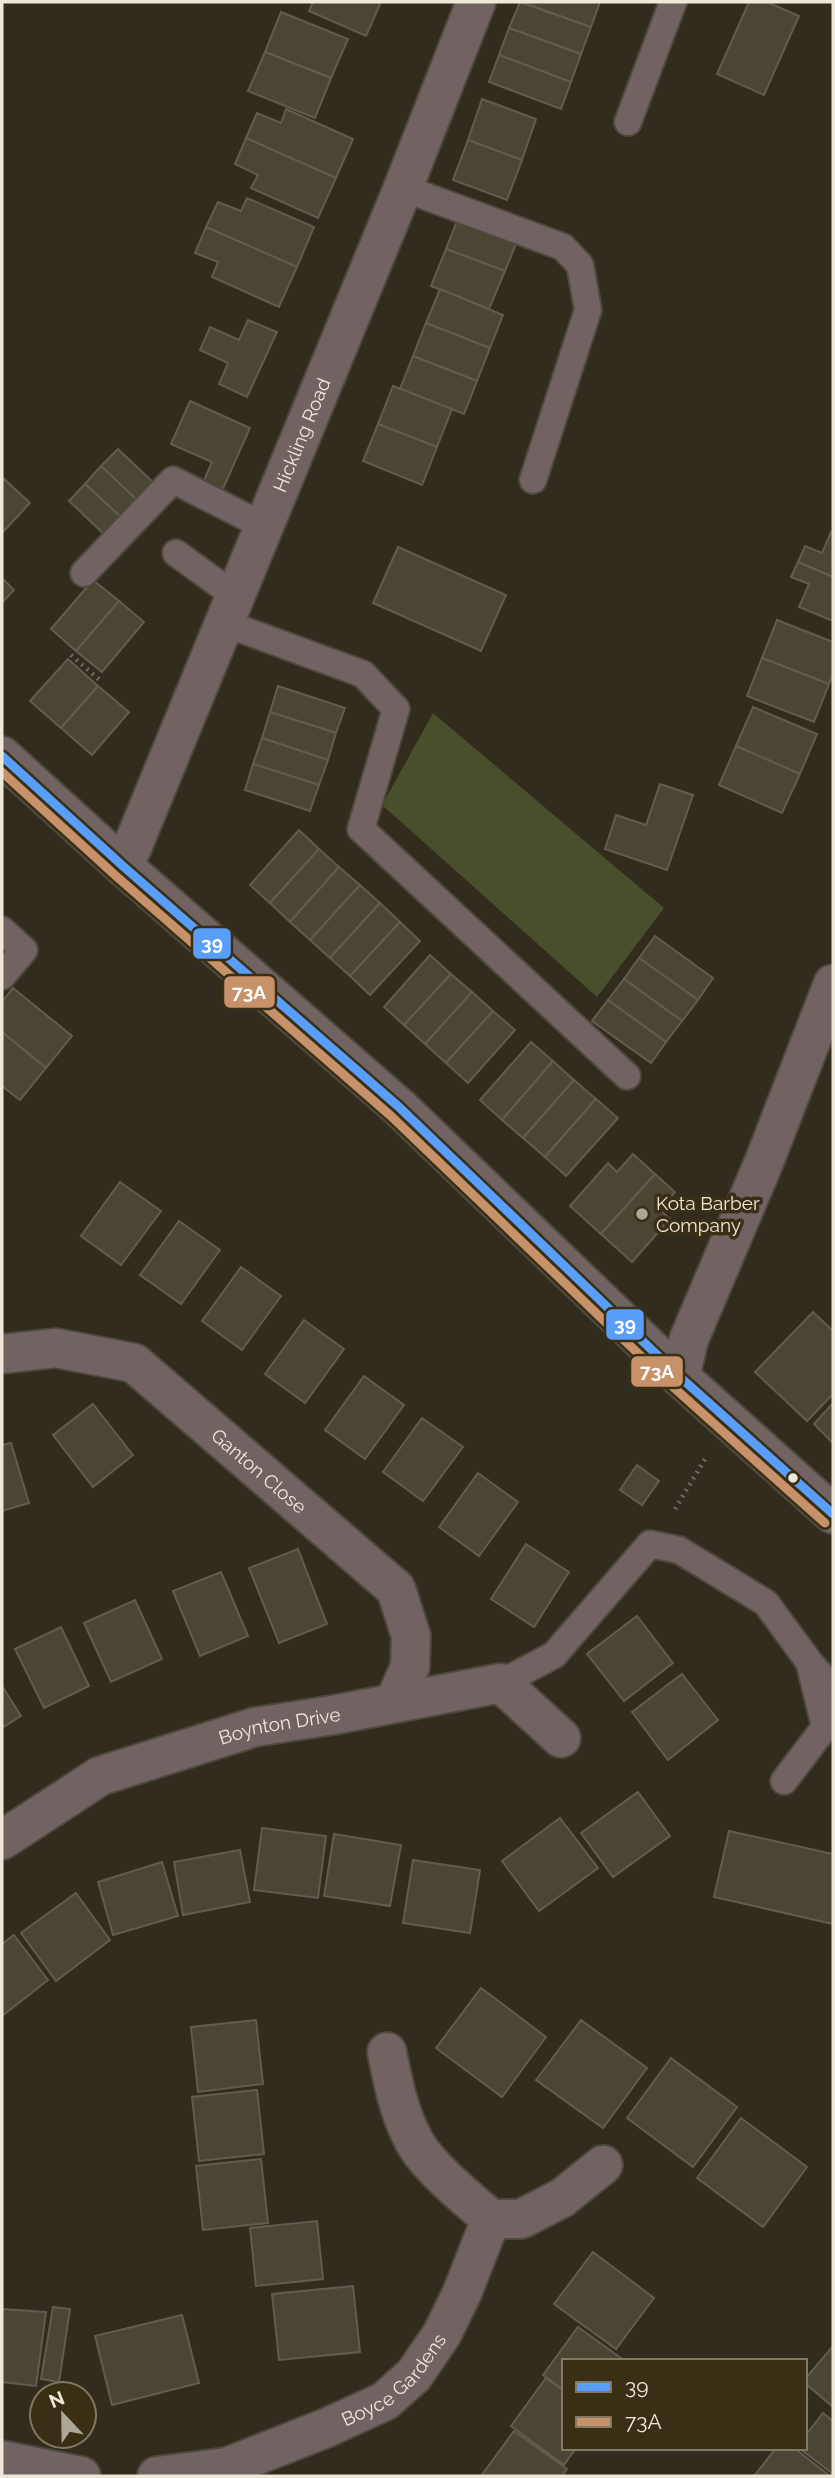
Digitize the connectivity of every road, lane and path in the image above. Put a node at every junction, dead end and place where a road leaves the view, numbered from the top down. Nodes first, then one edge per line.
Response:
1 (477, 2) edge
2 (673, 2) edge
3 (628, 122) dead end
4 (403, 188) junction
5 (533, 480) dead end
6 (264, 526) junction
7 (176, 553) dead end
8 (84, 573) dead end
9 (230, 610) junction
10 (71, 655) dead end
11 (102, 682) dead end
12 (2, 756) edge
13 (124, 867) junction
14 (2, 930) edge
15 (2, 976) edge
16 (833, 984) edge
17 (627, 1076) dead end
18 (2, 1354) edge
19 (680, 1377) junction
20 (739, 1428) junction
21 (833, 1514) edge
22 (650, 1544) junction
23 (810, 1663) junction
24 (501, 1683) junction
25 (833, 1689) edge
26 (394, 1703) junction
27 (561, 1738) dead end
28 (784, 1781) dead end
29 (2, 1840) edge
30 (387, 2052) dead end
31 (603, 2165) dead end
32 (491, 2219) junction
33 (2, 2460) edge
34 (229, 2472) edge
35 (81, 2476) edge
36 (157, 2476) edge

1 - 4 street, Hickling Road
2 - 3 lane
4 - 5 lane
4 - 6 street, Hickling Road
6 - 8 lane
6 - 9 street, Hickling Road
7 - 9 lane
9 - 13 street, Hickling Road
9 - 17 lane
10 - 11 path
12 - 13 street
13 - 19 street
14 - 15 lane
16 - 19 street
18 - 26 street, Ganton Close
19 - 20 street
20 - 21 street
20 - 22 path
22 - 23 lane
22 - 24 lane
23 - 25 lane
23 - 28 lane
24 - 26 street, Boynton Drive
24 - 27 street
26 - 29 street, Boynton Drive
30 - 32 street
31 - 32 street
32 - 34 street, Boyce Gardens
33 - 35 street
34 - 36 street, Boyce Gardens

